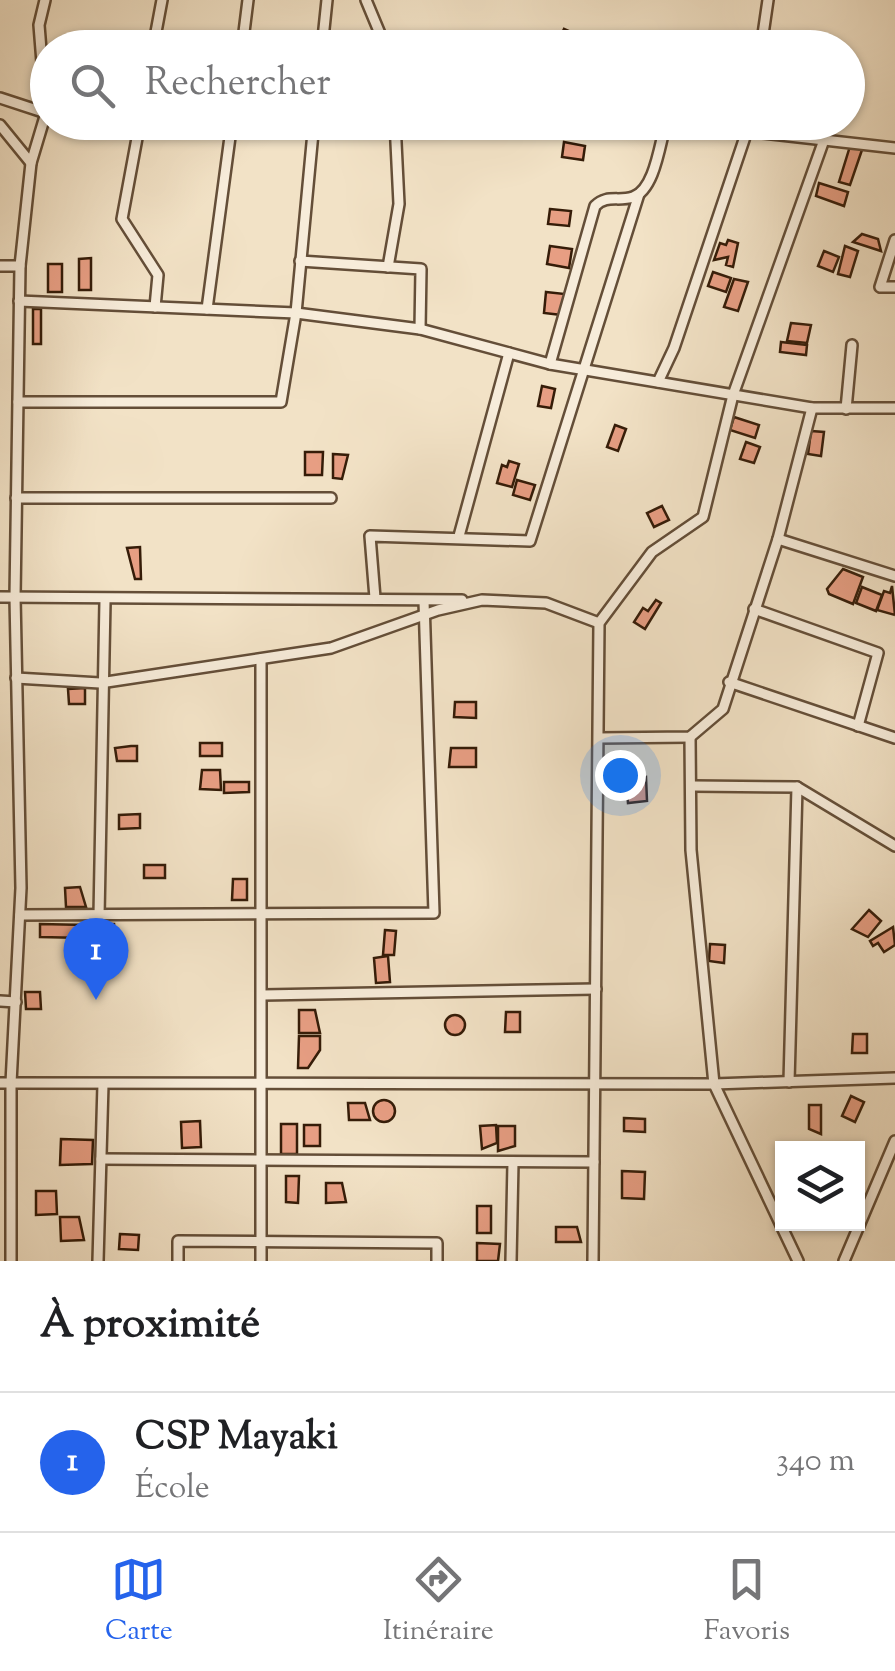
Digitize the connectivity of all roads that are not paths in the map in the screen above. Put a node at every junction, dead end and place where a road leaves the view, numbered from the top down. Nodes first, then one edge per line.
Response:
1 (45, 0) edge
2 (162, 0) edge
3 (248, 0) edge
4 (327, 0) edge
5 (366, 0) edge
6 (768, 0) edge
7 (39, 30) edge
8 (157, 30) edge
9 (244, 30) edge
10 (324, 30) edge
11 (378, 30) edge
12 (764, 30) edge
13 (0, 98) edge
14 (30, 108) edge
15 (0, 125) edge
16 (38, 140) edge
17 (137, 140) edge
18 (230, 140) edge
19 (312, 140) edge
20 (396, 140) edge
21 (660, 140) edge
22 (745, 140) edge
23 (824, 140) joint
24 (895, 148) edge
25 (32, 163) junction
26 (639, 194) junction
27 (895, 240) edge
28 (300, 261) junction
29 (0, 266) edge
30 (20, 266) junction
31 (388, 267) junction
32 (895, 287) edge
33 (20, 301) junction
34 (155, 307) junction
35 (208, 309) junction
36 (296, 312) junction
37 (420, 329) junction
38 (852, 345) dead end
39 (509, 353) junction
40 (550, 364) junction
41 (583, 369) junction
42 (658, 382) junction
43 (734, 395) junction
44 (18, 402) junction
45 (812, 408) junction
46 (895, 408) edge
47 (846, 409) junction
48 (16, 498) junction
49 (331, 498) dead end
50 (459, 536) junction
51 (778, 539) junction
52 (895, 576) edge
53 (0, 597) edge
54 (15, 597) junction
55 (375, 598) junction
56 (482, 600) junction
57 (105, 601) junction
58 (424, 601) junction
59 (754, 609) junction
60 (425, 614) junction
61 (598, 623) junction
62 (261, 658) junction
63 (16, 678) junction
64 (100, 682) junction
65 (729, 682) junction
66 (858, 726) junction
67 (690, 737) junction
68 (599, 738) junction
69 (895, 738) edge
70 (693, 786) junction
71 (797, 787) junction
72 (895, 846) edge
73 (20, 915) junction
74 (99, 916) junction
75 (263, 916) junction
76 (596, 989) junction
77 (263, 995) junction
78 (0, 1002) edge
79 (16, 1002) junction
80 (895, 1078) edge
81 (789, 1082) junction
82 (6, 1084) edge
83 (103, 1084) junction
84 (263, 1084) junction
85 (596, 1084) junction
86 (714, 1084) junction
87 (895, 1141) edge
88 (101, 1159) junction
89 (513, 1162) junction
90 (594, 1162) junction
91 (262, 1163) junction
92 (261, 1242) junction
93 (11, 1261) edge
94 (98, 1261) edge
95 (178, 1261) edge
96 (261, 1261) edge
97 (436, 1261) edge
98 (511, 1261) edge
99 (593, 1261) edge
100 (798, 1261) edge
101 (844, 1261) edge

1 - 7 street
2 - 8 street
3 - 9 street
4 - 10 street
5 - 11 street
6 - 12 street
13 - 14 street
15 - 25 street
16 - 25 street
17 - 34 street
18 - 35 street
19 - 28 street
20 - 31 street
21 - 26 street
22 - 42 street
23 - 24 street
23 - 43 street
25 - 30 street
26 - 40 street
26 - 41 street
27 - 32 street
28 - 31 street
28 - 36 street
29 - 30 street
30 - 33 street
31 - 37 street
33 - 34 street
33 - 44 street
34 - 35 street
35 - 36 street
36 - 37 street
36 - 44 street
37 - 39 street
38 - 47 street
39 - 40 street
39 - 50 street
40 - 41 street
41 - 42 street
41 - 50 street
42 - 43 street
43 - 45 street
43 - 61 street
44 - 48 street
45 - 47 street
45 - 51 street
46 - 47 street
48 - 49 street
48 - 54 street
50 - 55 street
51 - 52 street
51 - 59 street
53 - 54 street
54 - 57 street
54 - 63 street
55 - 57 street
55 - 58 street
56 - 58 street
56 - 60 street
56 - 61 street
57 - 64 street
58 - 60 street
59 - 65 street
59 - 66 street
60 - 62 street
60 - 75 street
61 - 68 street
62 - 64 street
62 - 75 street
63 - 64 street
63 - 73 street
64 - 74 street
65 - 66 street
65 - 67 street
66 - 69 street
67 - 68 street
67 - 70 street
68 - 76 street
70 - 71 street
70 - 86 street
71 - 72 street
71 - 81 street
73 - 74 street
73 - 79 street
74 - 75 street
75 - 77 street
76 - 77 street
76 - 85 street
77 - 84 street
78 - 79 street
79 - 82 street
80 - 81 street
81 - 86 street
82 - 83 street
82 - 93 street
83 - 84 street
83 - 88 street
84 - 85 street
84 - 91 street
85 - 86 street
85 - 90 street
86 - 100 street
87 - 101 street
88 - 91 street
88 - 94 street
89 - 90 street
89 - 91 street
89 - 98 street
90 - 99 street
91 - 92 street
92 - 95 street
92 - 96 street
92 - 97 street

